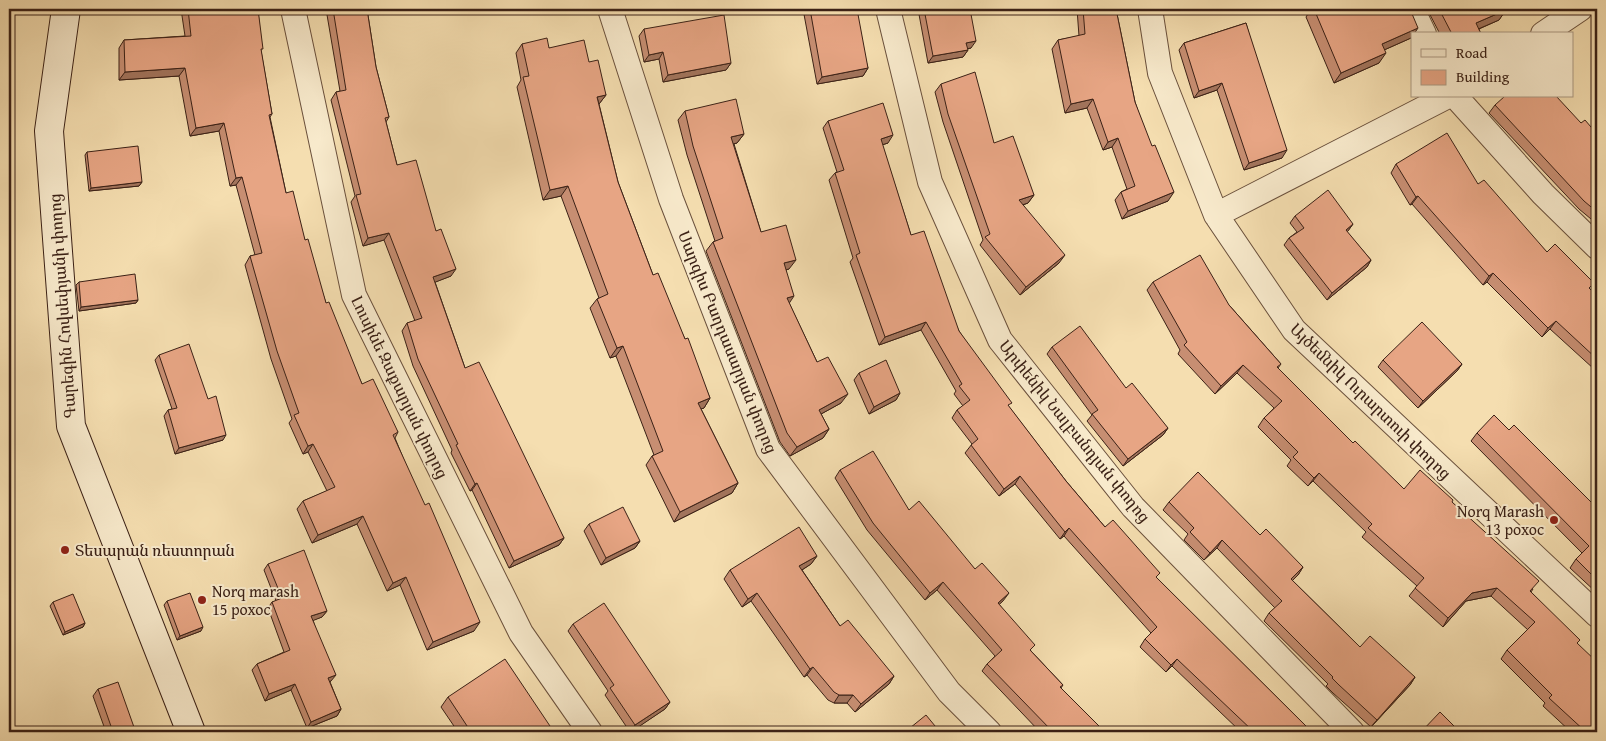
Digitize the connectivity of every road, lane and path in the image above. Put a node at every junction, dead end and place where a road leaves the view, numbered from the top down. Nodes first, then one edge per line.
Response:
1 (66, 9) edge
2 (293, 9) edge
3 (610, 9) edge
4 (888, 9) edge
5 (1150, 9) edge
6 (1412, 9) edge
7 (1580, 9) edge
8 (1423, 32) edge
9 (1546, 32) edge
10 (1444, 98) edge
11 (1457, 98) edge
12 (1216, 215) junction
13 (1597, 246) edge
14 (1597, 615) edge
15 (191, 732) edge
16 (590, 732) edge
17 (989, 732) edge
18 (1352, 732) edge

1 - 15 main road, Գարեգին Հովսեփյանի փողոց
2 - 16 street, Լուսինե Զաքարյան փողոց
3 - 17 street, Սարգիս Բաղդասարյան փողոց
4 - 18 street, Արփենիկ Նալբանդյան փողոց
5 - 12 street, Այծեմնիկ Ուրարտուի փողոց
6 - 8 street
7 - 9 street
10 - 12 street
11 - 13 street
12 - 14 street, Այծեմնիկ Ուրարտուի փողոց

